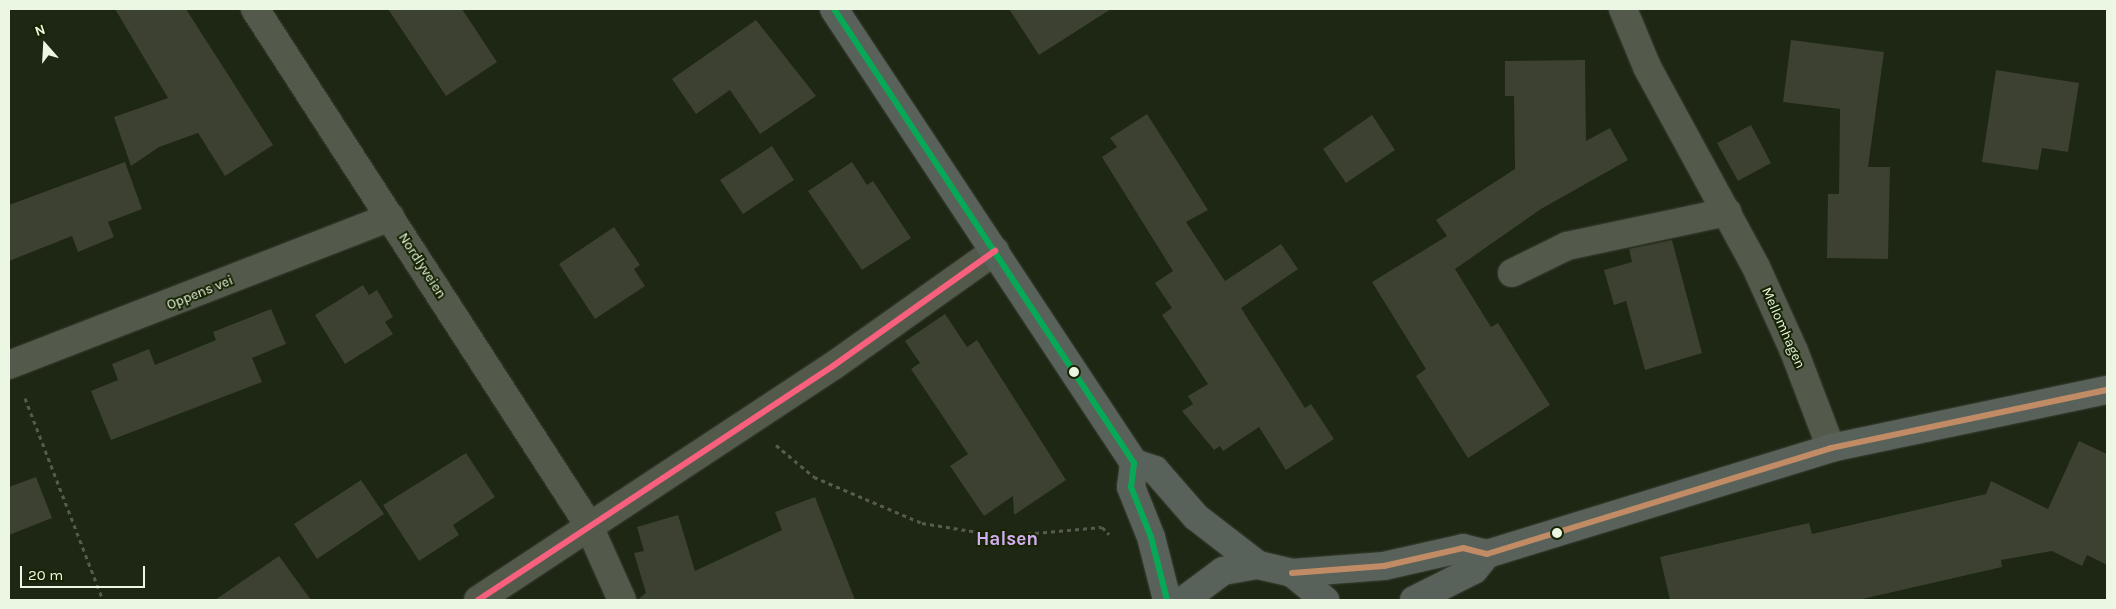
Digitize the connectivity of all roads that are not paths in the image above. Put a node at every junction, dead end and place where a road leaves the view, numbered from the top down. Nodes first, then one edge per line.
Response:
1 (255, 9) edge
2 (834, 9) edge
3 (1623, 9) edge
4 (1727, 212) junction
5 (390, 217) junction
6 (995, 252) junction
7 (1512, 273) dead end
8 (10, 365) edge
9 (2107, 390) edge
10 (1831, 448) junction
11 (1134, 463) junction
12 (588, 524) junction
13 (1486, 554) junction
14 (1258, 565) junction
15 (1292, 573) junction
16 (478, 600) edge
17 (622, 600) edge
18 (1167, 600) edge
19 (1184, 600) edge
20 (1325, 600) edge
21 (1414, 600) edge

1 - 5 street, Nordlyveien
2 - 6 main road
3 - 4 street, Mellomhagen
4 - 7 street
4 - 10 street, Mellomhagen
5 - 8 street, Oppens vei
5 - 12 street, Nordlyveien
6 - 11 main road
6 - 12 street
9 - 10 main road
10 - 13 main road
11 - 14 main road
11 - 18 main road
12 - 16 street
12 - 17 street, Nordlyveien
13 - 15 main road
13 - 21 main road
14 - 15 main road
14 - 19 main road
15 - 20 main road

